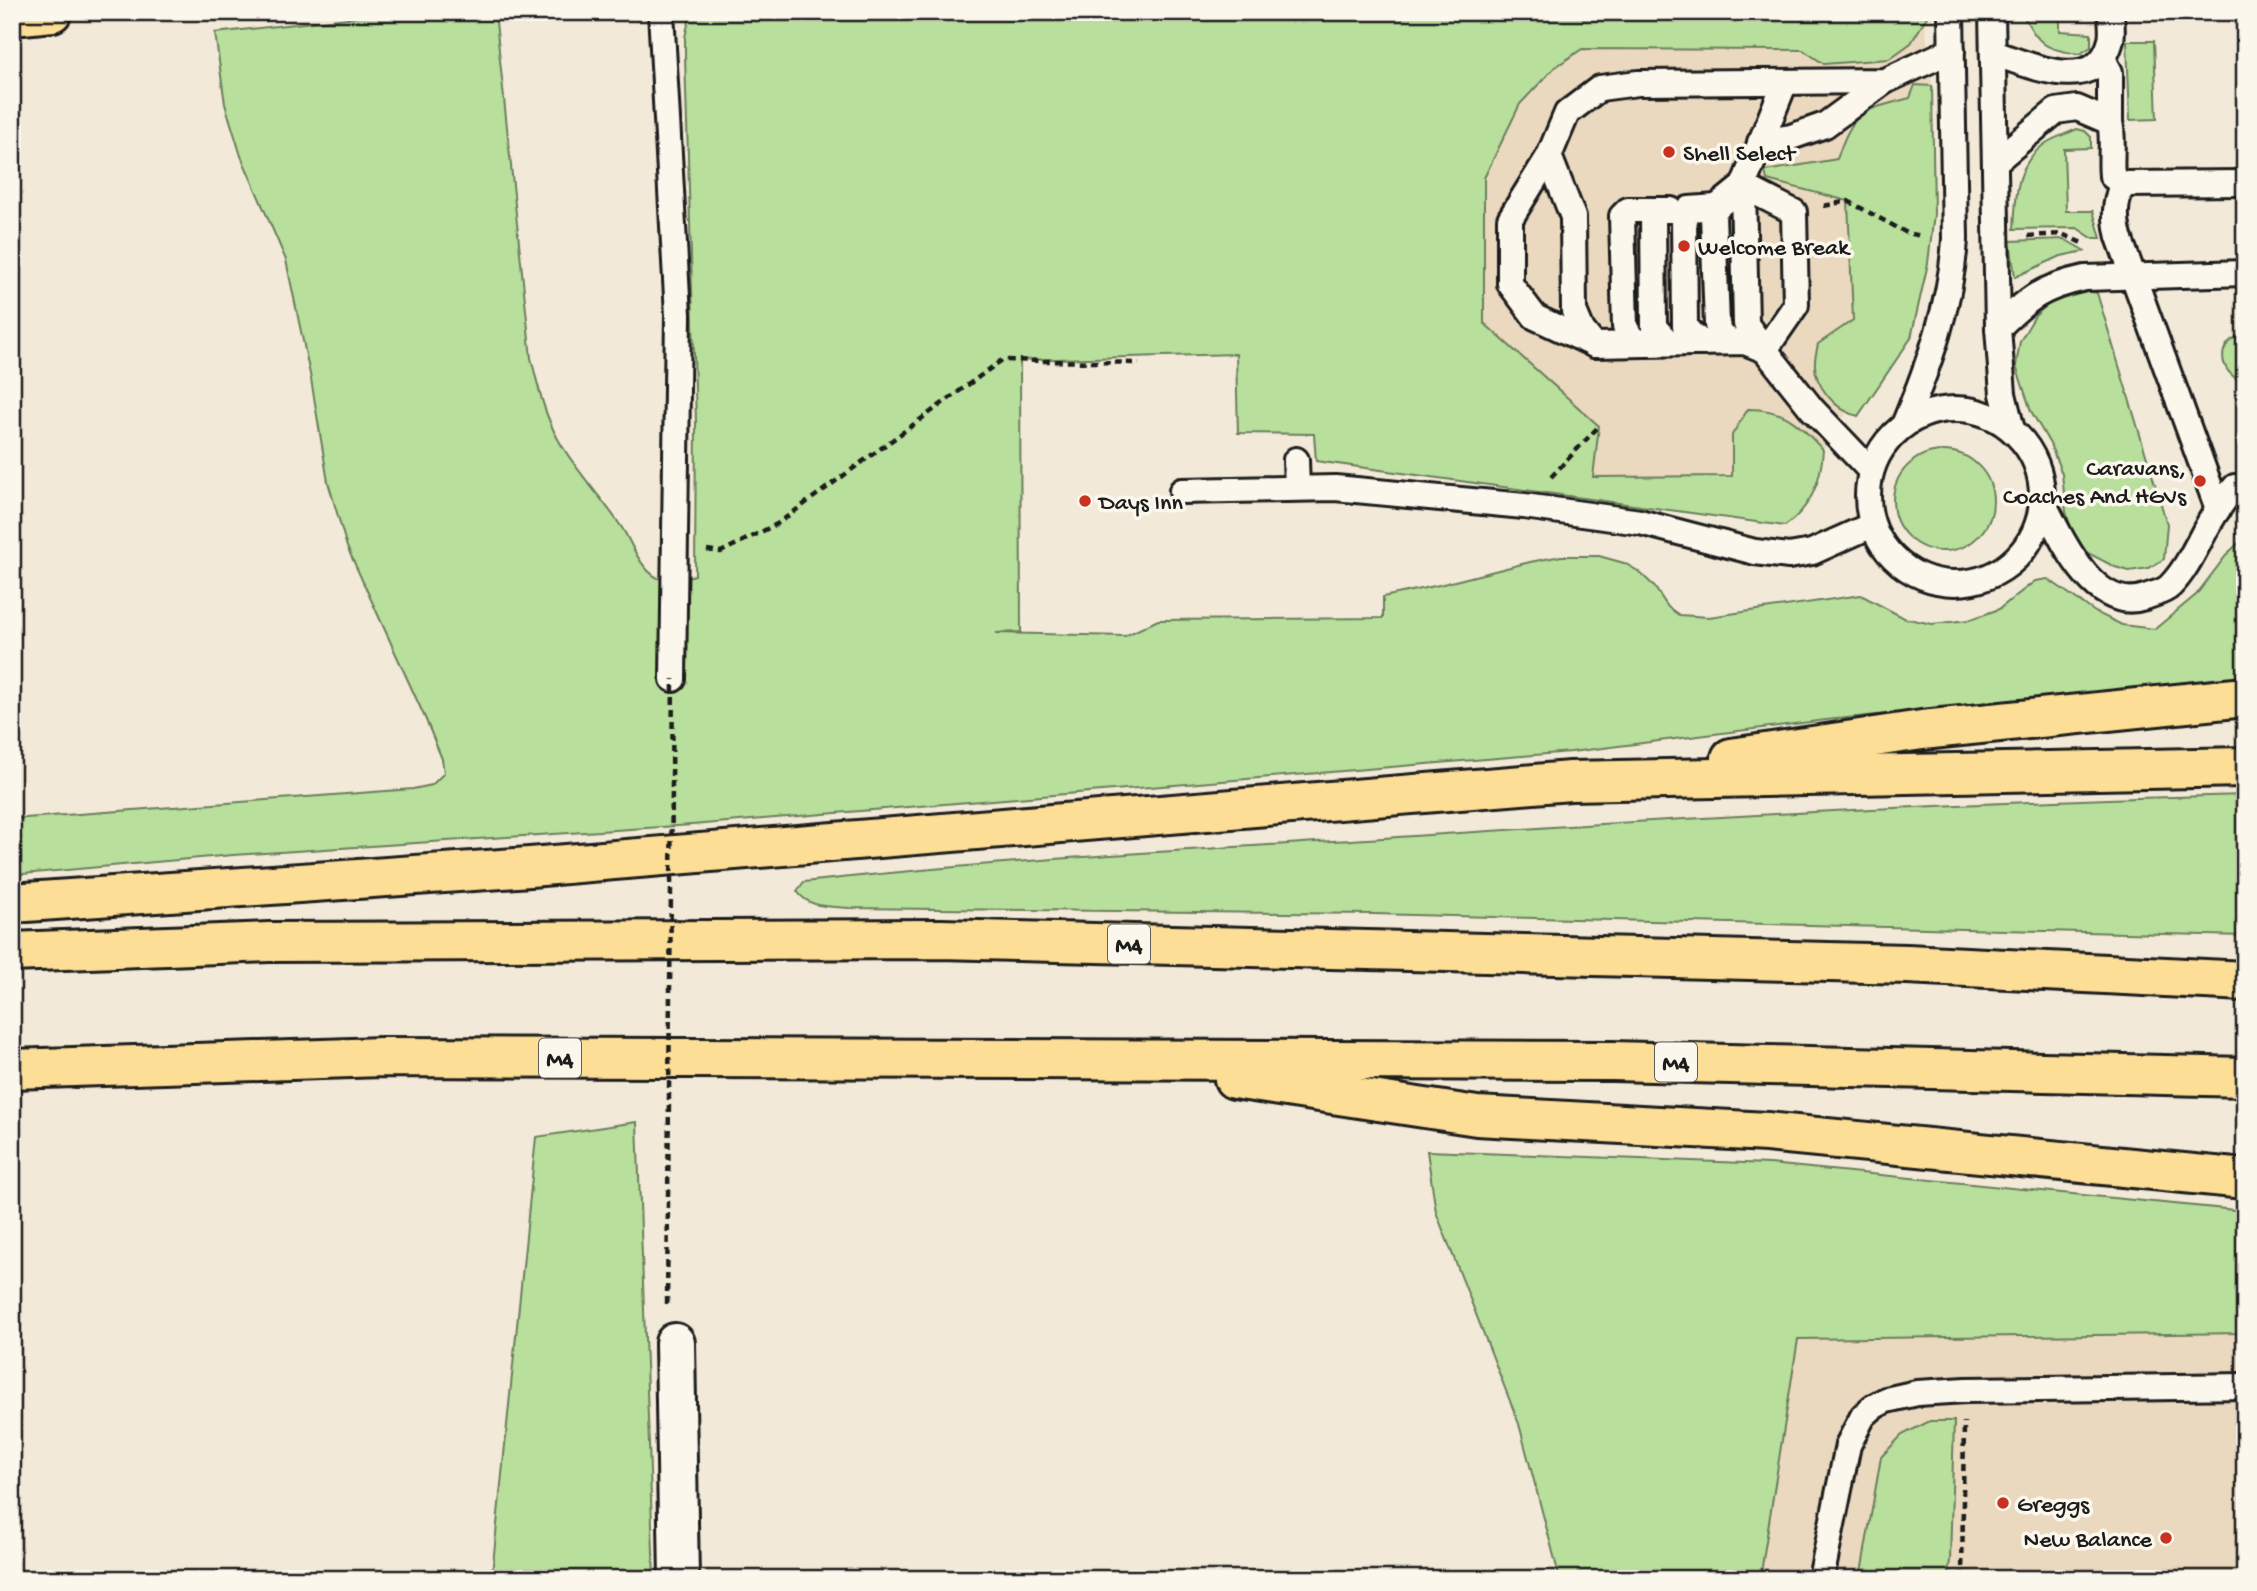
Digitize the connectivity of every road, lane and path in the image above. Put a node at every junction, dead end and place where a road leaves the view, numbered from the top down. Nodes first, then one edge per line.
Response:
1 (52, 12) edge
2 (661, 12) edge
3 (1951, 12) edge
4 (1992, 12) edge
5 (2111, 12) edge
6 (12, 16) edge
7 (1952, 50) junction
8 (1993, 53) junction
9 (2103, 60) junction
10 (1885, 81) junction
11 (1785, 82) junction
12 (2110, 122) junction
13 (1760, 142) junction
14 (1549, 156) junction
15 (1995, 162) junction
16 (2245, 183) edge
17 (2122, 184) junction
18 (1743, 186) junction
19 (1717, 207) junction
20 (1689, 209) junction
21 (1660, 210) junction
22 (1794, 212) junction
23 (1955, 239) junction
24 (2245, 273) edge
25 (2134, 277) junction
26 (1998, 328) junction
27 (1732, 342) junction
28 (1703, 343) junction
29 (1641, 344) junction
30 (1669, 344) junction
31 (1595, 345) junction
32 (1765, 349) junction
33 (1139, 363) dead end
34 (1904, 425) junction
35 (1599, 426) dead end
36 (2012, 430) junction
37 (1296, 460) dead end
38 (1871, 471) junction
39 (2245, 487) edge
40 (1297, 488) junction
41 (1182, 491) dead end
42 (2043, 504) junction
43 (1524, 506) junction
44 (2218, 509) junction
45 (1872, 526) junction
46 (674, 548) junction
47 (673, 679) joint
48 (2245, 697) edge
49 (2245, 767) edge
50 (1570, 781) junction
51 (12, 903) edge
52 (12, 952) edge
53 (2245, 981) edge
54 (1107, 1060) junction
55 (12, 1069) edge
56 (2245, 1077) edge
57 (2245, 1179) edge
58 (667, 1304) dead end
59 (675, 1343) dead end
60 (2245, 1387) edge
61 (1966, 1390) junction
62 (679, 1579) edge
63 (1821, 1579) edge
64 (1962, 1579) edge

1 - 6 main road
2 - 46 lane
3 - 7 lane
4 - 8 lane
5 - 9 lane
7 - 10 lane
7 - 23 lane
8 - 9 lane
8 - 15 lane
9 - 12 lane
10 - 11 lane
10 - 13 lane
11 - 13 lane
11 - 14 lane
12 - 15 lane
12 - 17 lane
13 - 18 lane
14 - 31 lane
14 - 31 lane
15 - 26 lane
16 - 17 lane
17 - 25 lane
18 - 19 lane
18 - 22 lane
18 - 32 lane
19 - 20 lane
19 - 27 lane
20 - 21 lane
20 - 28 lane
21 - 29 lane
21 - 30 lane
22 - 23 path
22 - 32 lane
23 - 34 lane
24 - 25 lane
25 - 26 lane
25 - 44 lane
26 - 36 lane
27 - 28 lane
27 - 32 lane
28 - 30 lane
29 - 30 lane
29 - 31 lane
32 - 38 lane
33 - 46 path
34 - 36 lane
34 - 38 lane
35 - 43 path
36 - 42 lane
37 - 40 lane
38 - 45 lane
39 - 44 lane
40 - 41 lane
40 - 43 lane
42 - 44 lane
42 - 45 lane
43 - 45 lane
46 - 47 lane
47 - 58 path, bridge
48 - 50 main road
49 - 50 main road
50 - 51 main road
52 - 53 main road, M4
54 - 55 main road, M4
54 - 56 main road, M4
54 - 57 main road
59 - 62 street
60 - 61 lane
61 - 63 lane
61 - 64 path

